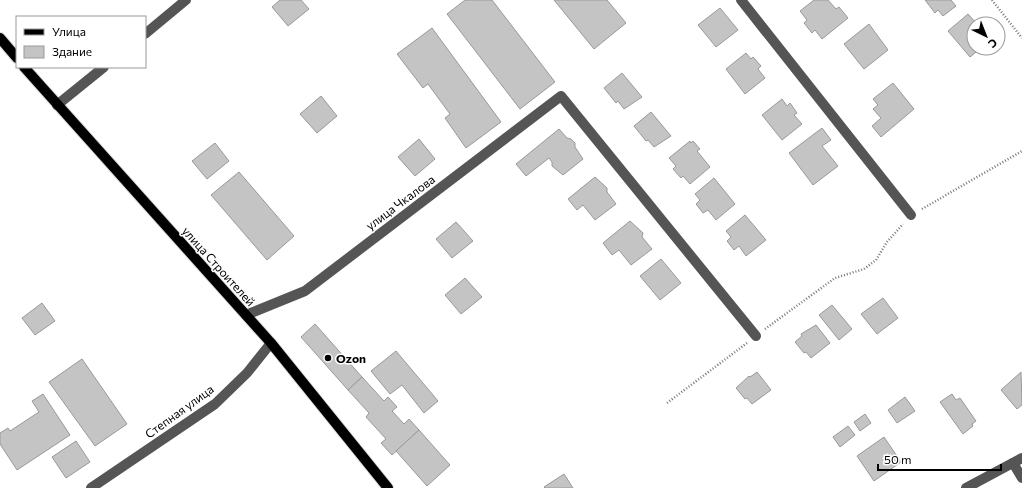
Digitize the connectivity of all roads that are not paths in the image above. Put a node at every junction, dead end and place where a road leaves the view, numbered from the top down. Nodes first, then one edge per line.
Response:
1 (186, 0) edge
2 (741, 0) edge
3 (146, 33) edge
4 (0, 38) edge
5 (16, 57) edge
6 (25, 68) edge
7 (103, 68) edge
8 (57, 105) junction
9 (911, 215) road end
10 (246, 315) junction
11 (756, 336) road end
12 (272, 343) junction
13 (1017, 461) edge
14 (1022, 478) edge
15 (91, 488) edge
16 (388, 488) edge
17 (966, 488) edge

1 - 3 street
2 - 9 street
4 - 5 main road
6 - 8 main road, улица Строителей
7 - 8 street
8 - 10 main road, улица Строителей
10 - 11 street, улица Чкалова
10 - 12 main road, улица Строителей
12 - 15 street, Степная улица
12 - 16 main road, улица Строителей
13 - 14 street
13 - 17 street

